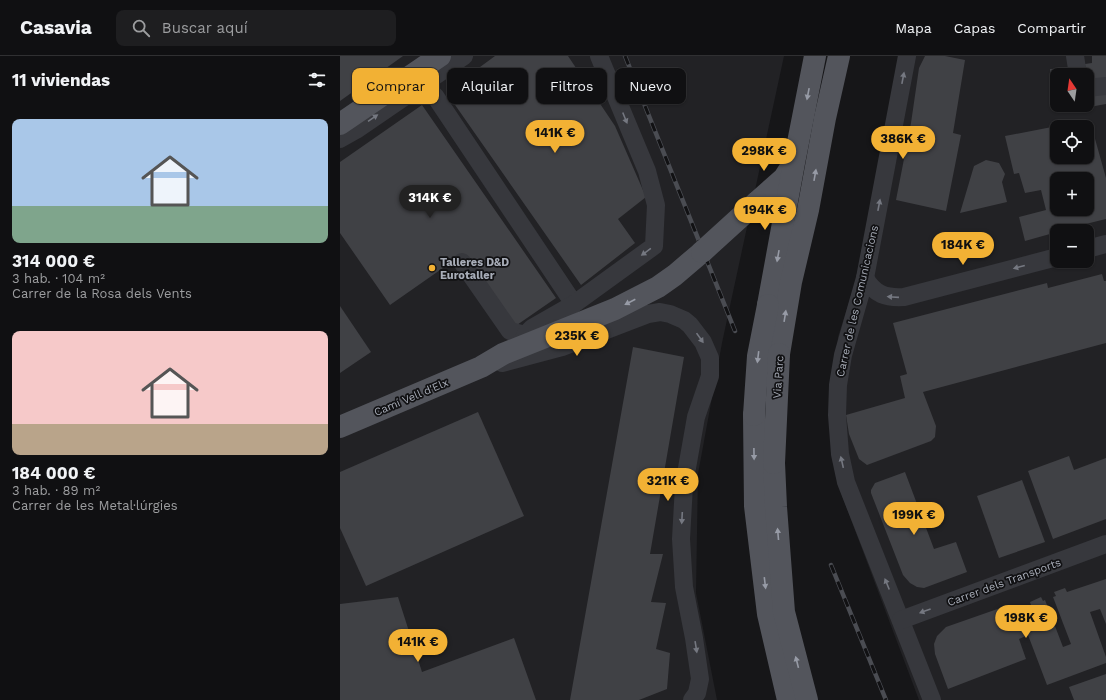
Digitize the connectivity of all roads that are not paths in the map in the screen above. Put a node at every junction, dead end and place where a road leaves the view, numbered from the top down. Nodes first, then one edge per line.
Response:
1 (440, 56) edge
2 (464, 56) edge
3 (599, 56) edge
4 (815, 56) edge
5 (839, 56) edge
6 (907, 56) edge
7 (1075, 56) edge
8 (1077, 68) edge
9 (1106, 86) edge
10 (1094, 87) edge
11 (439, 101) edge
12 (340, 124) edge
13 (340, 139) edge
14 (794, 163) junction
15 (1106, 244) edge
16 (1094, 247) edge
17 (1050, 259) edge
18 (462, 262) dead end
19 (865, 278) junction
20 (574, 304) junction
21 (527, 340) junction
22 (482, 366) junction
23 (340, 427) edge
24 (1106, 544) edge
25 (901, 620) junction
26 (692, 700) edge
27 (788, 700) edge
28 (807, 700) edge
29 (932, 700) edge

1 - 12 main road
13 -> 2 street
3 -> 20 street
4 -> 14 main road, Camí Vell d'Elx
28 -> 5 main road, Via Parc, bridge
19 -> 6 street, Carrer de les Comunicacions
7 - 8 street
9 - 10 street
11 - 20 street
14 -> 21 main road, Camí Vell d'Elx, bridge
14 -> 27 main road, Via Parc, bridge
15 - 16 street
17 -> 19 street
18 - 21 street
25 -> 19 street, Carrer de les Comunicacions
20 - 21 street
21 - 22 main road, Camí Vell d'Elx
22 - 23 main road, Camí Vell d'Elx
22 -> 26 street, Camí Vell d'Elx
24 -> 25 street, Carrer dels Transports
25 - 29 street, Carrer de les Comunicacions

